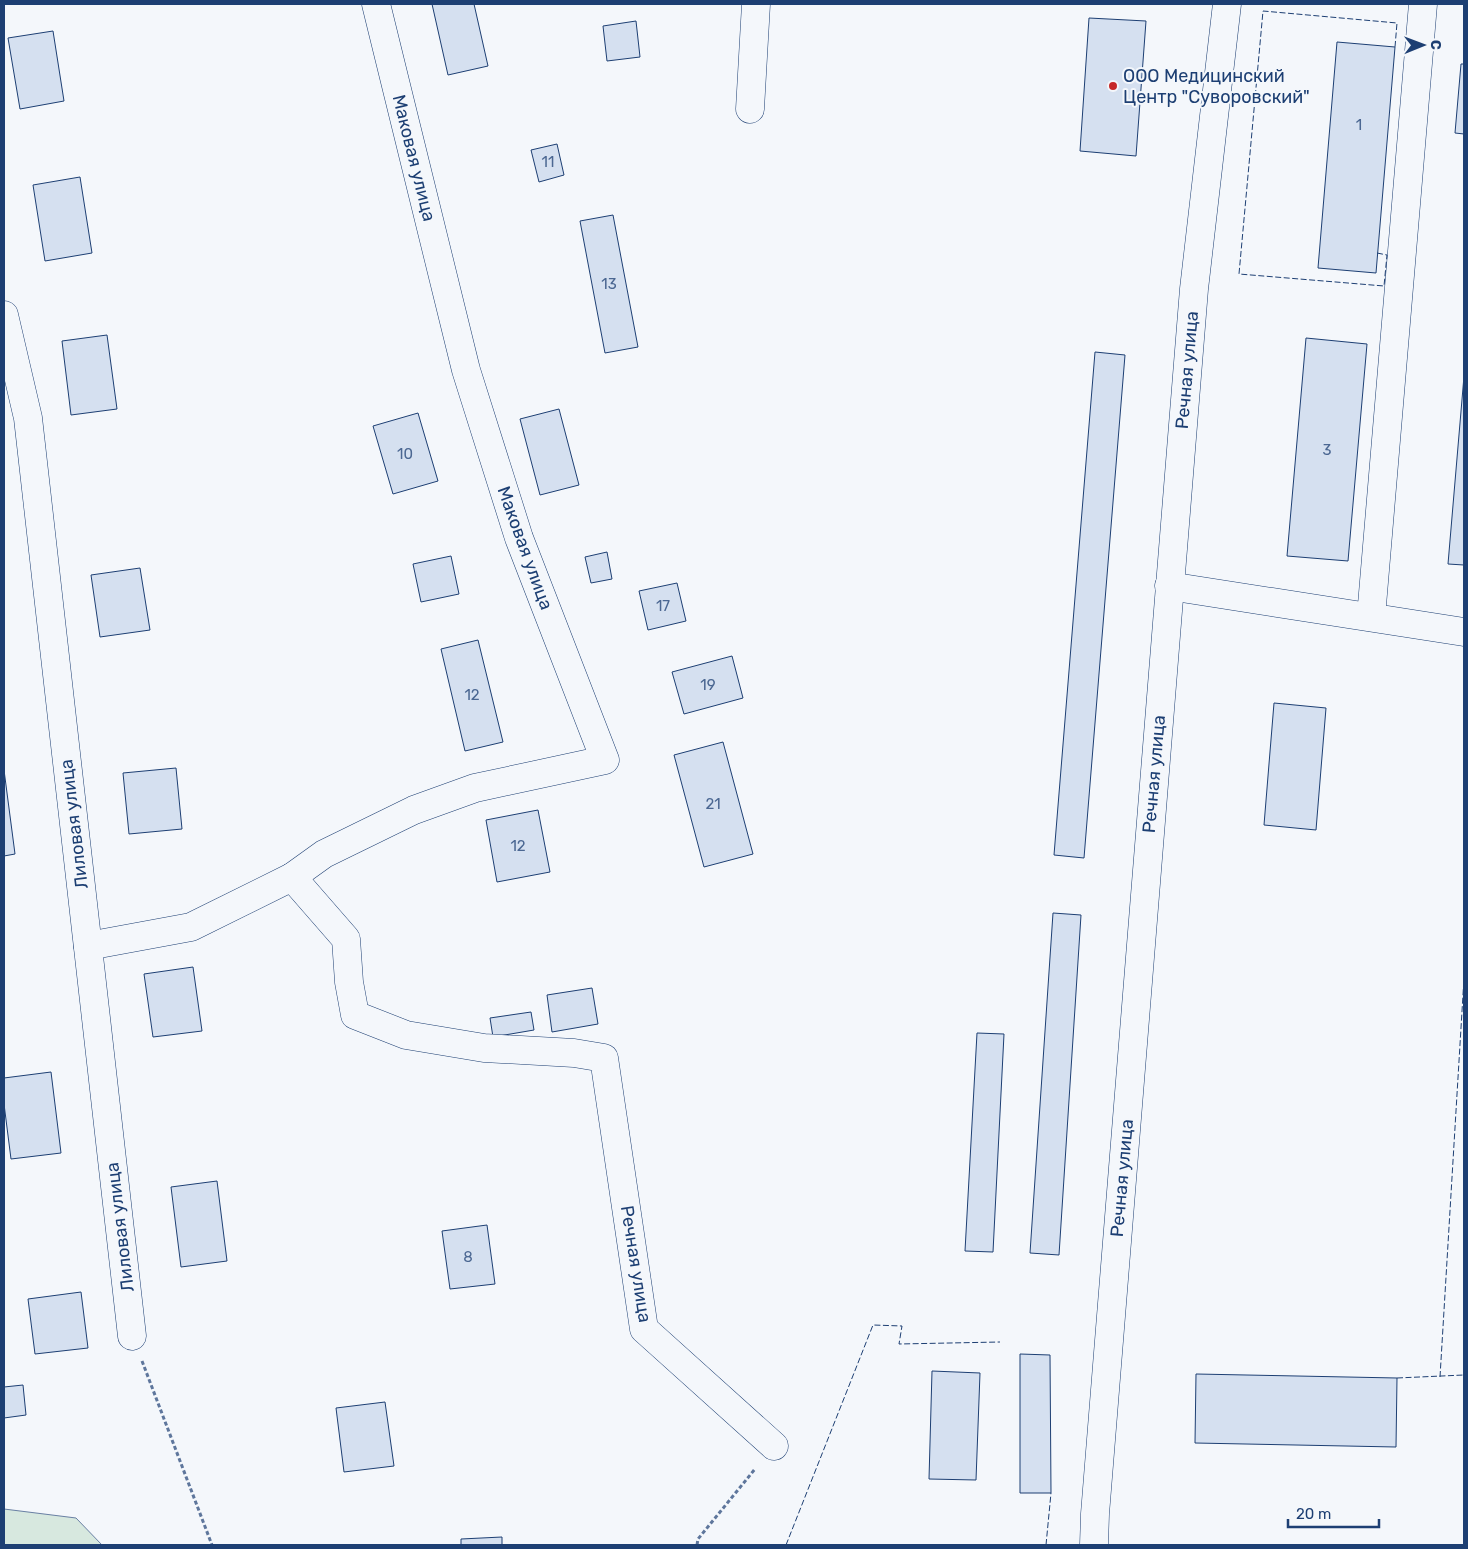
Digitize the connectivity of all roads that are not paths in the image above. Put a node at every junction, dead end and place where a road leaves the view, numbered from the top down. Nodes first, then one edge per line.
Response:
1 (376, 4) edge
2 (756, 4) edge
3 (1228, 4) edge
4 (1423, 4) edge
5 (750, 109) dead end
6 (4, 315) edge
7 (1169, 586) junction
8 (1371, 617) junction
9 (1464, 632) edge
10 (292, 877) junction
11 (88, 946) junction
12 (132, 1336) road end
13 (774, 1446) road end
14 (1094, 1545) edge

1 - 10 street, Маковая улица
2 - 5 street
3 - 7 street, Речная улица
4 - 8 street
6 - 11 street, Лиловая улица
7 - 8 street
7 - 14 street, Речная улица
8 - 9 street
10 - 11 street, Маковая улица
10 - 13 street, Речная улица
11 - 12 street, Лиловая улица

